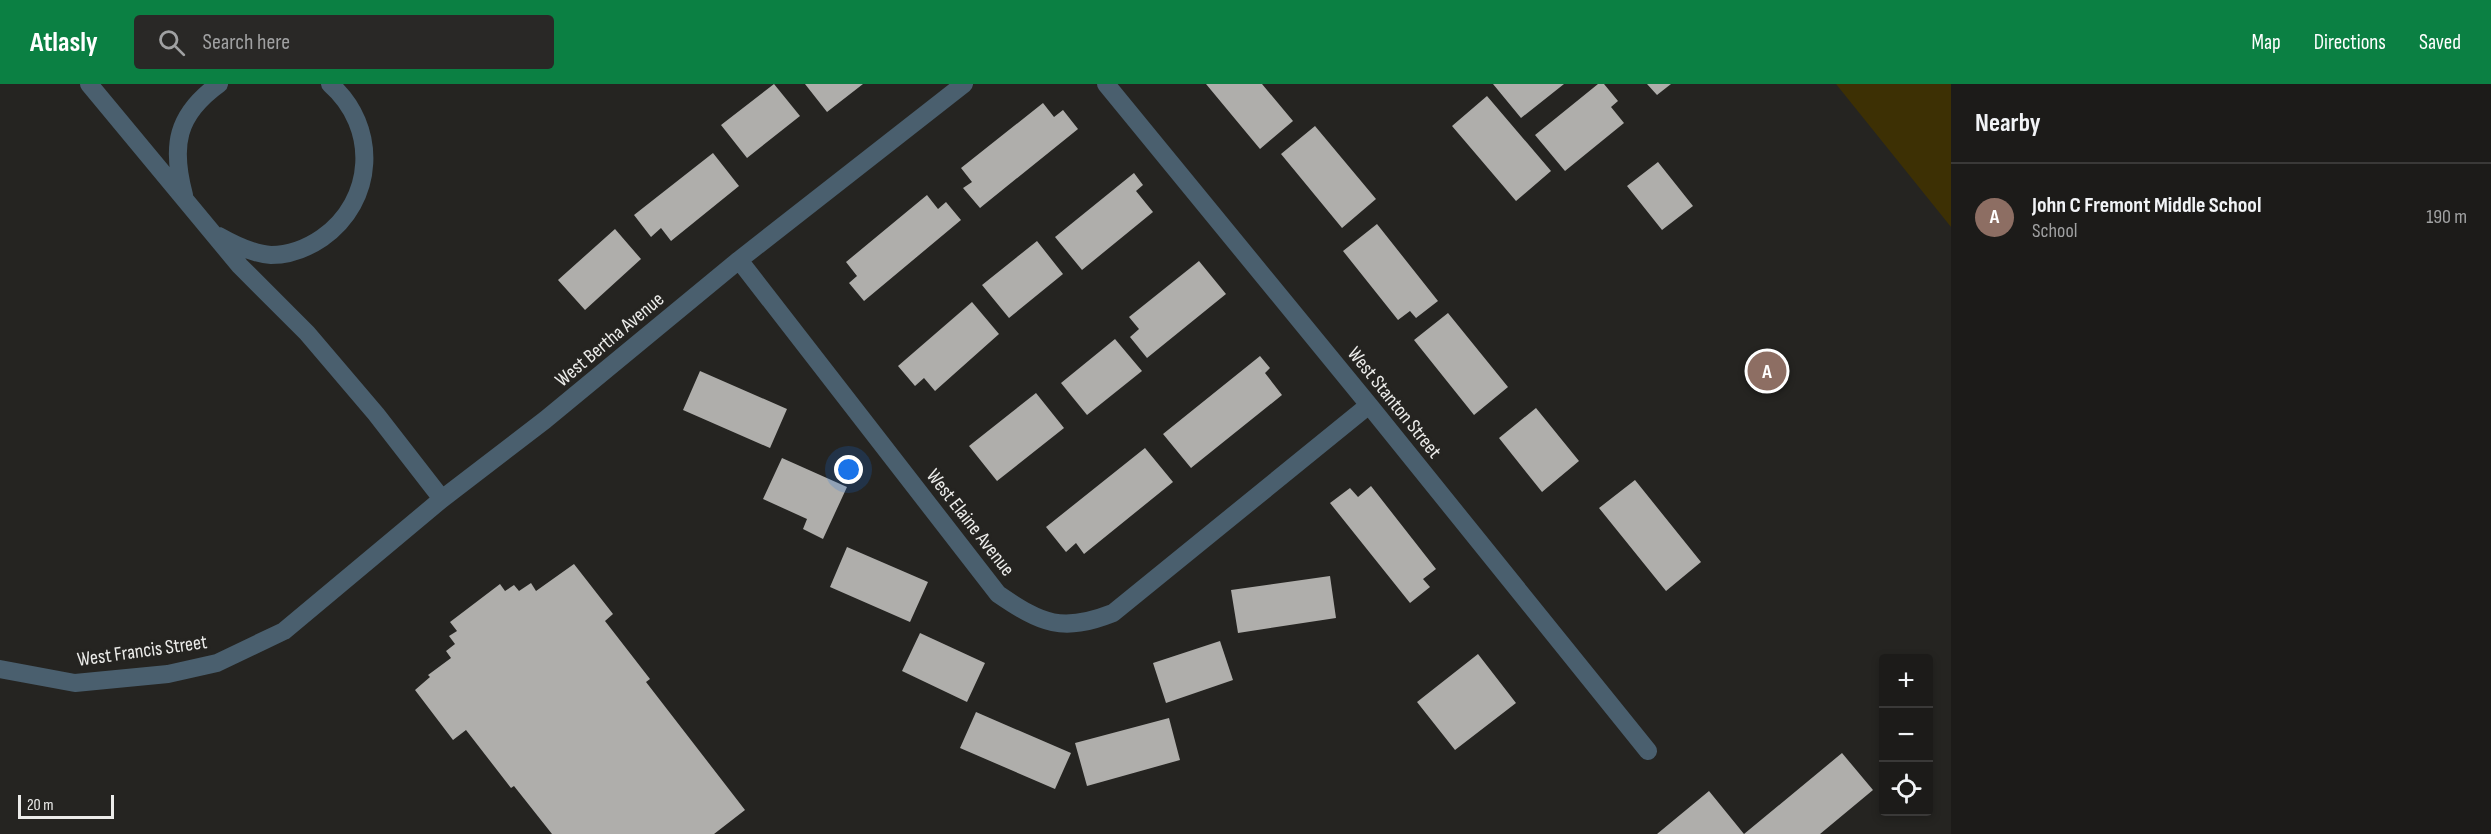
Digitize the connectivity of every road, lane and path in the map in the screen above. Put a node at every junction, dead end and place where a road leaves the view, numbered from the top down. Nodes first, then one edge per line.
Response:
1 (89, 84) edge
2 (219, 84) edge
3 (330, 84) edge
4 (964, 84) edge
5 (1106, 84) edge
6 (185, 200) junction
7 (212, 232) junction
8 (739, 260) junction
9 (1369, 405) junction
10 (442, 499) junction
11 (284, 631) joint
12 (0, 669) edge
13 (1648, 751) dead end

1 - 6 street
2 - 6 street
3 - 7 street
4 - 8 street, West Bertha Avenue
5 - 9 street, West Stanton Street
6 - 7 street
7 - 10 street
8 - 9 street, West Elaine Avenue
8 - 10 street, West Bertha Avenue
9 - 13 street, West Stanton Street
10 - 11 street, West Bertha Avenue
11 - 12 street, West Francis Street

